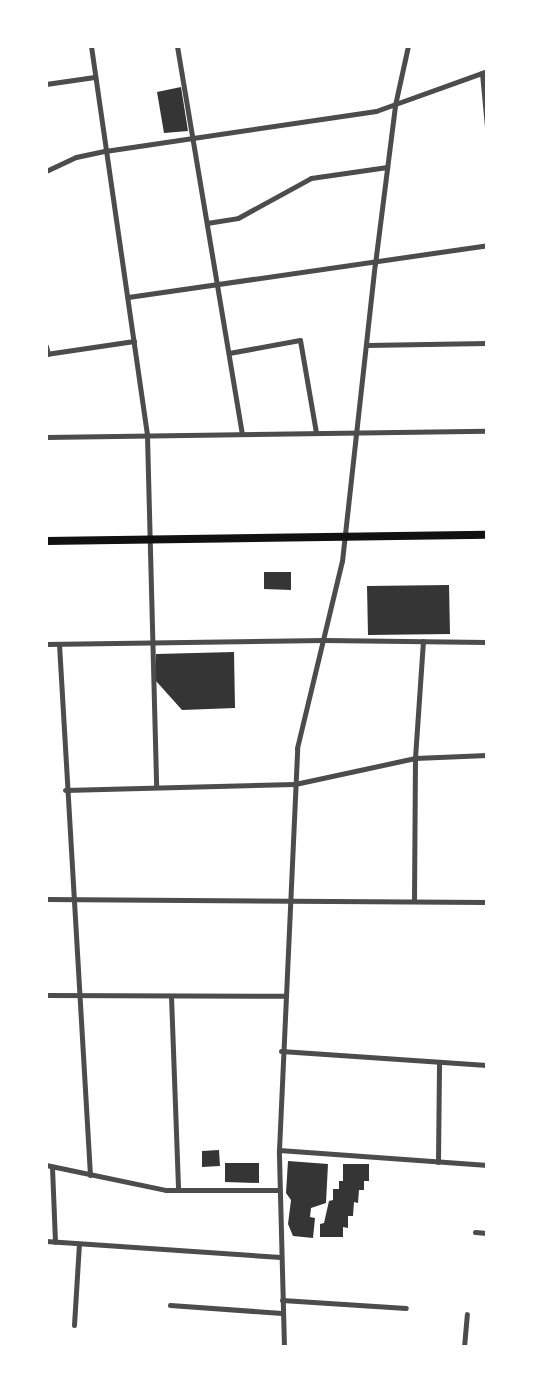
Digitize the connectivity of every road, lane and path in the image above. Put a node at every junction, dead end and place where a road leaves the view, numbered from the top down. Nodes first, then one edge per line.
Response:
1 (91, 46) edge
2 (177, 46) edge
3 (408, 46) edge
4 (485, 72) edge
5 (95, 77) junction
6 (46, 84) edge
7 (395, 106) junction
8 (487, 127) edge
9 (193, 140) junction
10 (105, 151) junction
11 (387, 168) junction
12 (46, 171) edge
13 (207, 223) junction
14 (487, 245) edge
15 (375, 264) junction
16 (218, 285) junction
17 (128, 297) junction
18 (134, 341) junction
19 (487, 343) edge
20 (366, 345) junction
21 (46, 346) edge
22 (229, 352) junction
23 (47, 354) edge
24 (487, 431) edge
25 (356, 432) junction
26 (316, 433) junction
27 (242, 434) junction
28 (147, 436) junction
29 (46, 437) edge
30 (487, 535) edge
31 (345, 537) junction
32 (148, 540) junction
33 (46, 541) edge
34 (324, 640) junction
35 (150, 641) junction
36 (423, 641) junction
37 (487, 642) edge
38 (46, 644) edge
39 (59, 644) junction
40 (487, 755) edge
41 (415, 758) junction
42 (295, 784) junction
43 (156, 788) junction
44 (65, 790) junction
45 (46, 899) edge
46 (75, 900) junction
47 (290, 900) junction
48 (414, 901) junction
49 (487, 902) edge
50 (46, 995) edge
51 (80, 995) junction
52 (172, 996) junction
53 (284, 996) junction
54 (281, 1052) junction
55 (439, 1063) junction
56 (487, 1065) edge
57 (279, 1150) junction
58 (438, 1162) junction
59 (487, 1165) edge
60 (49, 1166) edge
61 (90, 1175) junction
62 (178, 1190) junction
63 (279, 1190) junction
64 (475, 1232) dead end
65 (487, 1232) edge
66 (46, 1242) edge
67 (55, 1242) junction
68 (79, 1244) junction
69 (280, 1257) junction
70 (282, 1300) junction
71 (170, 1305) dead end
72 (406, 1308) dead end
73 (282, 1313) junction
74 (467, 1314) dead end
75 (74, 1325) dead end
76 (284, 1347) edge
77 (332, 1347) edge
78 (343, 1347) edge
79 (464, 1347) edge

1 - 5 street
2 - 9 street
3 - 7 street
4 - 7 street
4 - 8 street
5 - 6 street
5 - 10 street
7 - 9 street
7 - 11 street
9 - 10 street
9 - 13 street
10 - 12 street
10 - 17 street
11 - 13 street
11 - 15 street
13 - 16 street
14 - 15 street
15 - 16 street
15 - 20 street
16 - 17 street
16 - 22 street
17 - 18 street
18 - 23 street
18 - 28 street
19 - 20 street
20 - 25 street
21 - 23 street
22 - 26 street
22 - 27 street
24 - 25 street
25 - 26 street
25 - 31 street
26 - 27 street
27 - 28 street
28 - 29 street
28 - 32 street
30 - 31 main road
31 - 32 main road
31 - 34 street
32 - 33 main road
32 - 35 street
34 - 35 street
34 - 36 street
34 - 42 street
35 - 39 street
35 - 43 street
36 - 37 street
36 - 41 street
38 - 39 street
39 - 44 street
40 - 41 street
41 - 42 street
41 - 48 street
42 - 43 street
42 - 47 street
43 - 44 street
44 - 46 street
45 - 46 street
46 - 47 street
46 - 51 street
47 - 48 street
47 - 53 street
48 - 49 street
50 - 51 street
51 - 52 street
51 - 61 street
52 - 53 street
52 - 62 street
53 - 54 street
54 - 55 street
54 - 57 street
55 - 56 street
55 - 58 street
57 - 58 street
57 - 63 street
58 - 59 street
60 - 61 street
60 - 67 street
61 - 62 street
62 - 63 street
63 - 69 street
64 - 65 street
66 - 67 street
67 - 68 street
68 - 69 street
68 - 75 street
69 - 70 street
70 - 72 street
70 - 73 street
71 - 73 street
73 - 76 street
74 - 79 street
77 - 78 street

